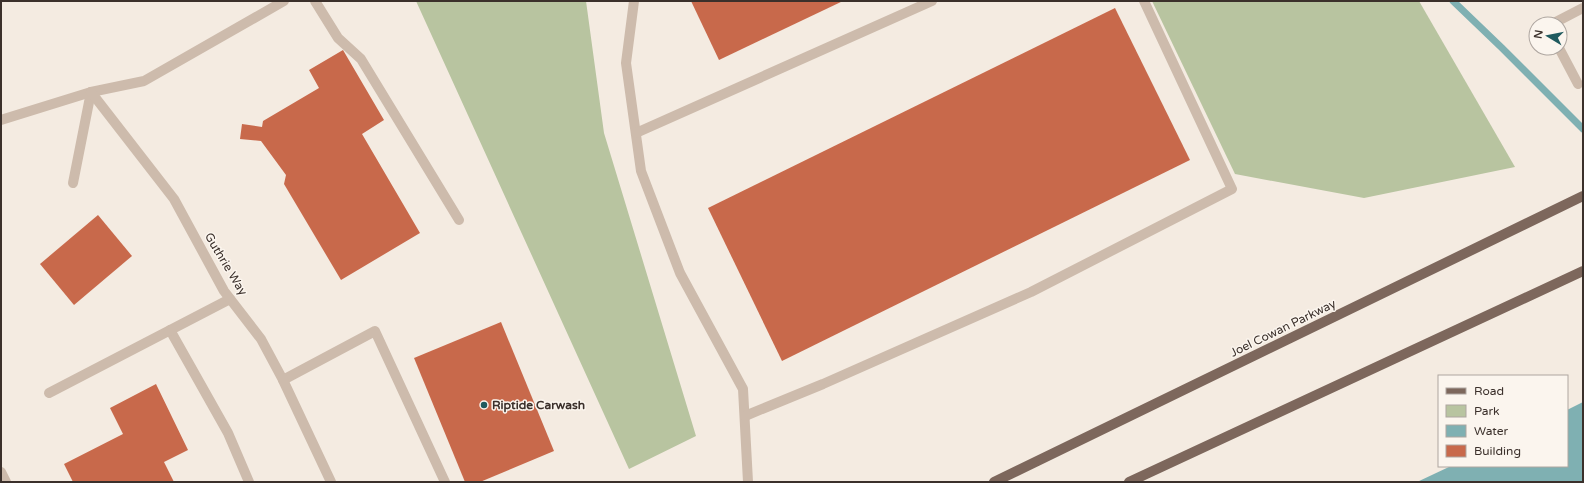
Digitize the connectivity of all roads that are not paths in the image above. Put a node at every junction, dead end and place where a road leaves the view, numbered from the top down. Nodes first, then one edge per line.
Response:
1 (284, 1) edge
2 (315, 1) edge
3 (634, 1) edge
4 (932, 1) edge
5 (1144, 1) edge
6 (1583, 8) edge
7 (1568, 16) edge
8 (1564, 56) edge
9 (1578, 84) dead end
10 (91, 92) junction
11 (1, 120) edge
12 (636, 134) junction
13 (73, 183) dead end
14 (1583, 196) edge
15 (459, 220) dead end
16 (1583, 271) edge
17 (230, 299) junction
18 (170, 330) junction
19 (283, 380) junction
20 (49, 393) dead end
21 (745, 416) junction
22 (1, 472) edge
23 (6, 482) edge
24 (249, 482) edge
25 (331, 482) edge
26 (445, 482) edge
27 (748, 482) edge
28 (994, 482) edge
29 (1129, 482) edge

1 - 10 street
2 - 15 street
3 - 12 street
4 - 12 street
5 - 21 street
6 - 7 street
8 - 9 street
10 - 11 street
10 - 13 street
10 - 17 street, Guthrie Way
12 - 21 street
14 - 28 main road, Joel Cowan Parkway
16 - 29 main road
17 - 18 street
17 - 19 street, Guthrie Way
18 - 20 street
18 - 24 street
19 - 25 street, Guthrie Way
19 - 26 street
21 - 27 street
22 - 23 street

